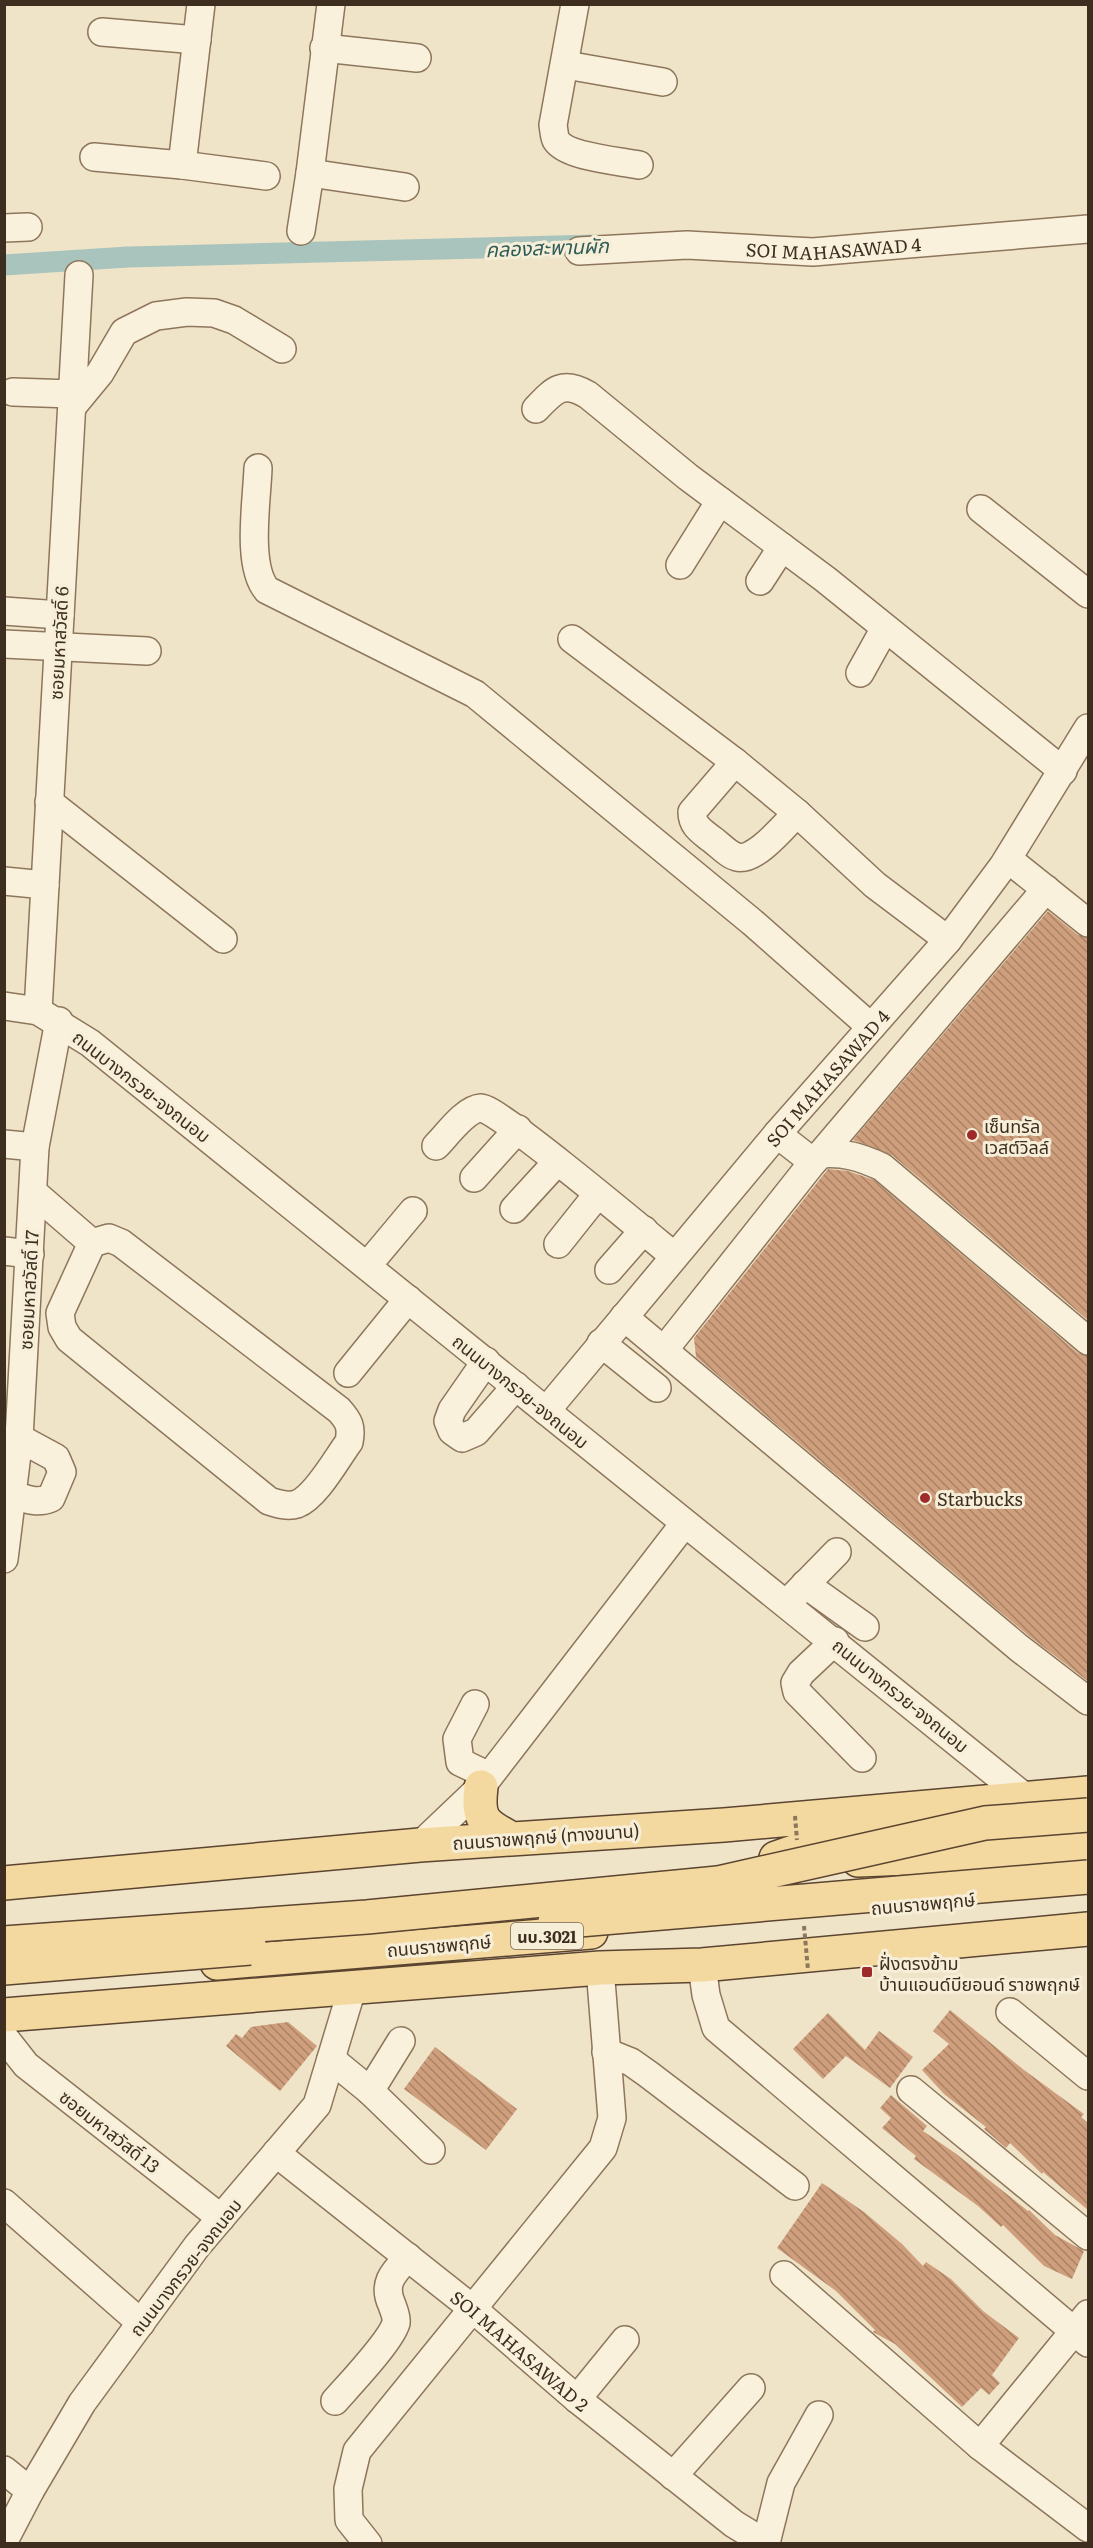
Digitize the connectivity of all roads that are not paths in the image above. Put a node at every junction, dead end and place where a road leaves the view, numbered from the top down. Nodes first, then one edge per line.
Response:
1 (201, 4) edge
2 (331, 4) edge
3 (575, 4) edge
4 (102, 32) dead end
5 (197, 40) junction
6 (324, 48) junction
7 (417, 58) dead end
8 (566, 65) junction
9 (663, 82) dead end
10 (94, 157) dead end
11 (182, 165) junction
12 (639, 165) dead end
13 (310, 173) junction
14 (266, 176) dead end
15 (405, 187) dead end
16 (1089, 229) edge
17 (301, 231) dead end
18 (579, 251) dead end
19 (79, 275) dead end
20 (282, 349) dead end
21 (13, 392) dead end
22 (72, 401) junction
23 (536, 409) dead end
24 (258, 468) dead end
25 (720, 501) junction
26 (981, 508) dead end
27 (782, 547) junction
28 (680, 565) dead end
29 (760, 581) dead end
30 (1089, 594) edge
31 (4, 611) edge
32 (60, 615) junction
33 (885, 628) junction
34 (572, 639) dead end
35 (4, 644) edge
36 (58, 646) junction
37 (147, 651) dead end
38 (860, 673) dead end
39 (1089, 728) edge
40 (735, 762) junction
41 (1063, 771) junction
42 (49, 802) junction
43 (797, 813) junction
44 (1008, 859) junction
45 (4, 881) edge
46 (45, 885) junction
47 (1046, 889) junction
48 (1089, 923) edge
49 (223, 939) dead end
50 (948, 940) junction
51 (4, 1006) edge
52 (48, 1016) junction
53 (871, 1027) junction
54 (518, 1129) junction
55 (777, 1134) junction
56 (4, 1144) edge
57 (436, 1146) dead end
58 (35, 1147) junction
59 (817, 1158) junction
60 (557, 1162) junction
61 (474, 1178) dead end
62 (33, 1192) junction
63 (597, 1195) junction
64 (514, 1209) dead end
65 (413, 1211) dead end
66 (644, 1230) junction
67 (92, 1243) junction
68 (558, 1244) dead end
69 (17, 1253) edge
70 (674, 1256) junction
71 (367, 1266) junction
72 (609, 1270) dead end
73 (408, 1299) junction
74 (624, 1317) junction
75 (1089, 1341) edge
76 (602, 1343) junction
77 (664, 1350) junction
78 (486, 1361) junction
79 (14, 1373) edge
80 (348, 1373) dead end
81 (516, 1386) junction
82 (657, 1388) dead end
83 (546, 1411) junction
84 (13, 1454) edge
85 (12, 1495) junction
86 (684, 1524) junction
87 (837, 1552) dead end
88 (4, 1559) edge
89 (806, 1584) junction
90 (787, 1603) junction
91 (864, 1627) dead end
92 (835, 1641) junction
93 (1089, 1701) edge
94 (475, 1704) dead end
95 (862, 1758) dead end
96 (485, 1782) junction
97 (1089, 1793) edge
98 (1026, 1798) junction
99 (921, 1808) junction
100 (1089, 1815) edge
101 (512, 1839) junction
102 (1089, 1844) edge
103 (420, 1845) junction
104 (760, 1864) junction
105 (1089, 1877) edge
106 (4, 1883) edge
107 (1089, 1889) edge
108 (1089, 1929) edge
109 (4, 1931) edge
110 (4, 1942) edge
111 (702, 1965) junction
112 (4, 1968) edge
113 (600, 1968) junction
114 (4, 1980) edge
115 (352, 1989) junction
116 (1010, 2012) dead end
117 (4, 2015) edge
118 (4, 2037) edge
119 (401, 2041) dead end
120 (606, 2052) junction
121 (331, 2059) junction
122 (1089, 2076) edge
123 (911, 2090) dead end
124 (370, 2091) junction
125 (431, 2150) dead end
126 (276, 2153) junction
127 (795, 2186) dead end
128 (4, 2204) edge
129 (221, 2218) junction
130 (1089, 2236) edge
131 (408, 2257) junction
132 (784, 2276) dead end
133 (473, 2309) junction
134 (141, 2323) junction
135 (1084, 2330) edge
136 (625, 2340) dead end
137 (751, 2388) dead end
138 (577, 2399) junction
139 (335, 2401) dead end
140 (819, 2415) dead end
141 (980, 2446) junction
142 (4, 2470) edge
143 (674, 2476) junction
144 (30, 2491) junction
145 (1089, 2528) edge
146 (4, 2541) edge
147 (766, 2543) edge
148 (368, 2544) edge

1 - 5 street
2 - 6 street
3 - 8 street
4 - 5 street
5 - 11 street
6 - 7 street
6 - 13 street
8 - 9 street
8 - 12 street
10 - 11 street
11 - 14 street
13 - 15 street
13 - 17 street
16 - 18 street, SOI MAHASAWAD 4
19 - 22 street, ซอยมหาสวัสดิ์ 6
20 - 22 street
21 - 22 street
22 - 32 street, ซอยมหาสวัสดิ์ 6
23 - 25 street
24 - 53 street
25 - 27 street
25 - 28 street
26 - 30 street
27 - 29 street
27 - 33 street
31 - 32 street
32 - 36 street, ซอยมหาสวัสดิ์ 6
33 - 38 street
33 - 41 street
34 - 40 street
35 - 36 street
36 - 37 street
36 - 42 street, ซอยมหาสวัสดิ์ 6
39 - 41 street, SOI MAHASAWAD 4
40 - 43 street
40 - 43 street
41 - 44 street, SOI MAHASAWAD 4
42 - 46 street, ซอยมหาสวัสดิ์ 6
42 - 49 street
43 - 50 street
44 - 47 street
44 - 50 street, SOI MAHASAWAD 4
45 - 46 street
46 - 52 street, ซอยมหาสวัสดิ์ 6
47 - 48 street
47 - 59 street
50 - 53 street, SOI MAHASAWAD 4
51 - 52 street, ถนนบางกรวย-จงถนอม
52 - 58 street, ซอยมหาสวัสดิ์ 17
52 - 71 street, ถนนบางกรวย-จงถนอม
53 - 55 street, SOI MAHASAWAD 4
54 - 57 street
54 - 60 street
54 - 61 street
55 - 59 street
55 - 70 street, SOI MAHASAWAD 4
56 - 58 street
58 - 62 street, ซอยมหาสวัสดิ์ 17
59 - 75 street
59 - 77 street
60 - 63 street
60 - 64 street
62 - 67 street
62 - 69 street, ซอยมหาสวัสดิ์ 17
63 - 66 street
63 - 68 street
65 - 71 street
66 - 70 street
66 - 72 street
67 - 67 street
69 - 79 street, ซอยมหาสวัสดิ์ 17
70 - 74 street, SOI MAHASAWAD 4
71 - 73 street, ถนนบางกรวย-จงถนอม
73 - 78 street, ถนนบางกรวย-จงถนอม
73 - 80 street
74 - 76 street, SOI MAHASAWAD 4
74 - 77 street
76 - 82 street
76 - 83 street, SOI MAHASAWAD 4
77 - 93 street
78 - 81 street, ถนนบางกรวย-จงถนอม
78 - 81 street
79 - 84 street, ซอยมหาสวัสดิ์ 17
81 - 83 street, ถนนบางกรวย-จงถนอม
83 - 86 street, ถนนบางกรวย-จงถนอม
84 - 85 street, ซอยมหาสวัสดิ์ 17
84 - 85 street
85 - 88 street, ซอยมหาสวัสดิ์ 17
86 - 90 street, ถนนบางกรวย-จงถนอม
86 - 96 street
87 - 89 street
89 - 90 street
89 - 91 street
90 - 92 street, ถนนบางกรวย-จงถนอม
92 - 95 street
92 - 98 street, ถนนบางกรวย-จงถนอม
94 - 96 street
96 - 101 main road
96 - 103 street
97 - 98 main road, ถนนราชพฤกษ์ (ทางขนาน)
98 - 99 main road, ถนนราชพฤกษ์ (ทางขนาน)
99 - 101 main road, ถนนราชพฤกษ์ (ทางขนาน)
99 - 104 main road
100 - 110 main road, bridge
101 - 103 main road, ถนนราชพฤกษ์ (ทางขนาน)
102 - 104 main road
103 - 106 main road, ถนนราชพฤกษ์ (ทางขนาน)
104 - 109 main road
105 - 112 main road, bridge
107 - 114 main road, ถนนราชพฤกษ์ / นบ.3021
108 - 111 main road
111 - 113 main road
111 - 135 street
113 - 115 main road
113 - 120 street
115 - 117 main road
115 - 121 street, ถนนบางกรวย-จงถนอม
116 - 122 street
118 - 129 street, ซอยมหาสวัสดิ์ 13
119 - 124 street
120 - 127 street
120 - 133 street
121 - 124 street
121 - 126 street, ถนนบางกรวย-จงถนอม
123 - 130 street
124 - 125 street
126 - 129 street, ถนนบางกรวย-จงถนอม
126 - 131 street, SOI MAHASAWAD 2
128 - 134 street
129 - 134 street, ถนนบางกรวย-จงถนอม
131 - 133 street, SOI MAHASAWAD 2
131 - 139 street
132 - 141 street
133 - 138 street, SOI MAHASAWAD 2
133 - 148 street
134 - 144 street, ถนนบางกรวย-จงถนอม
135 - 141 street
136 - 138 street
137 - 143 street
138 - 143 street, SOI MAHASAWAD 2
140 - 147 street
141 - 145 street
142 - 144 street
143 - 147 street, SOI MAHASAWAD 2
144 - 146 street, ถนนบางกรวย-จงถนอม

